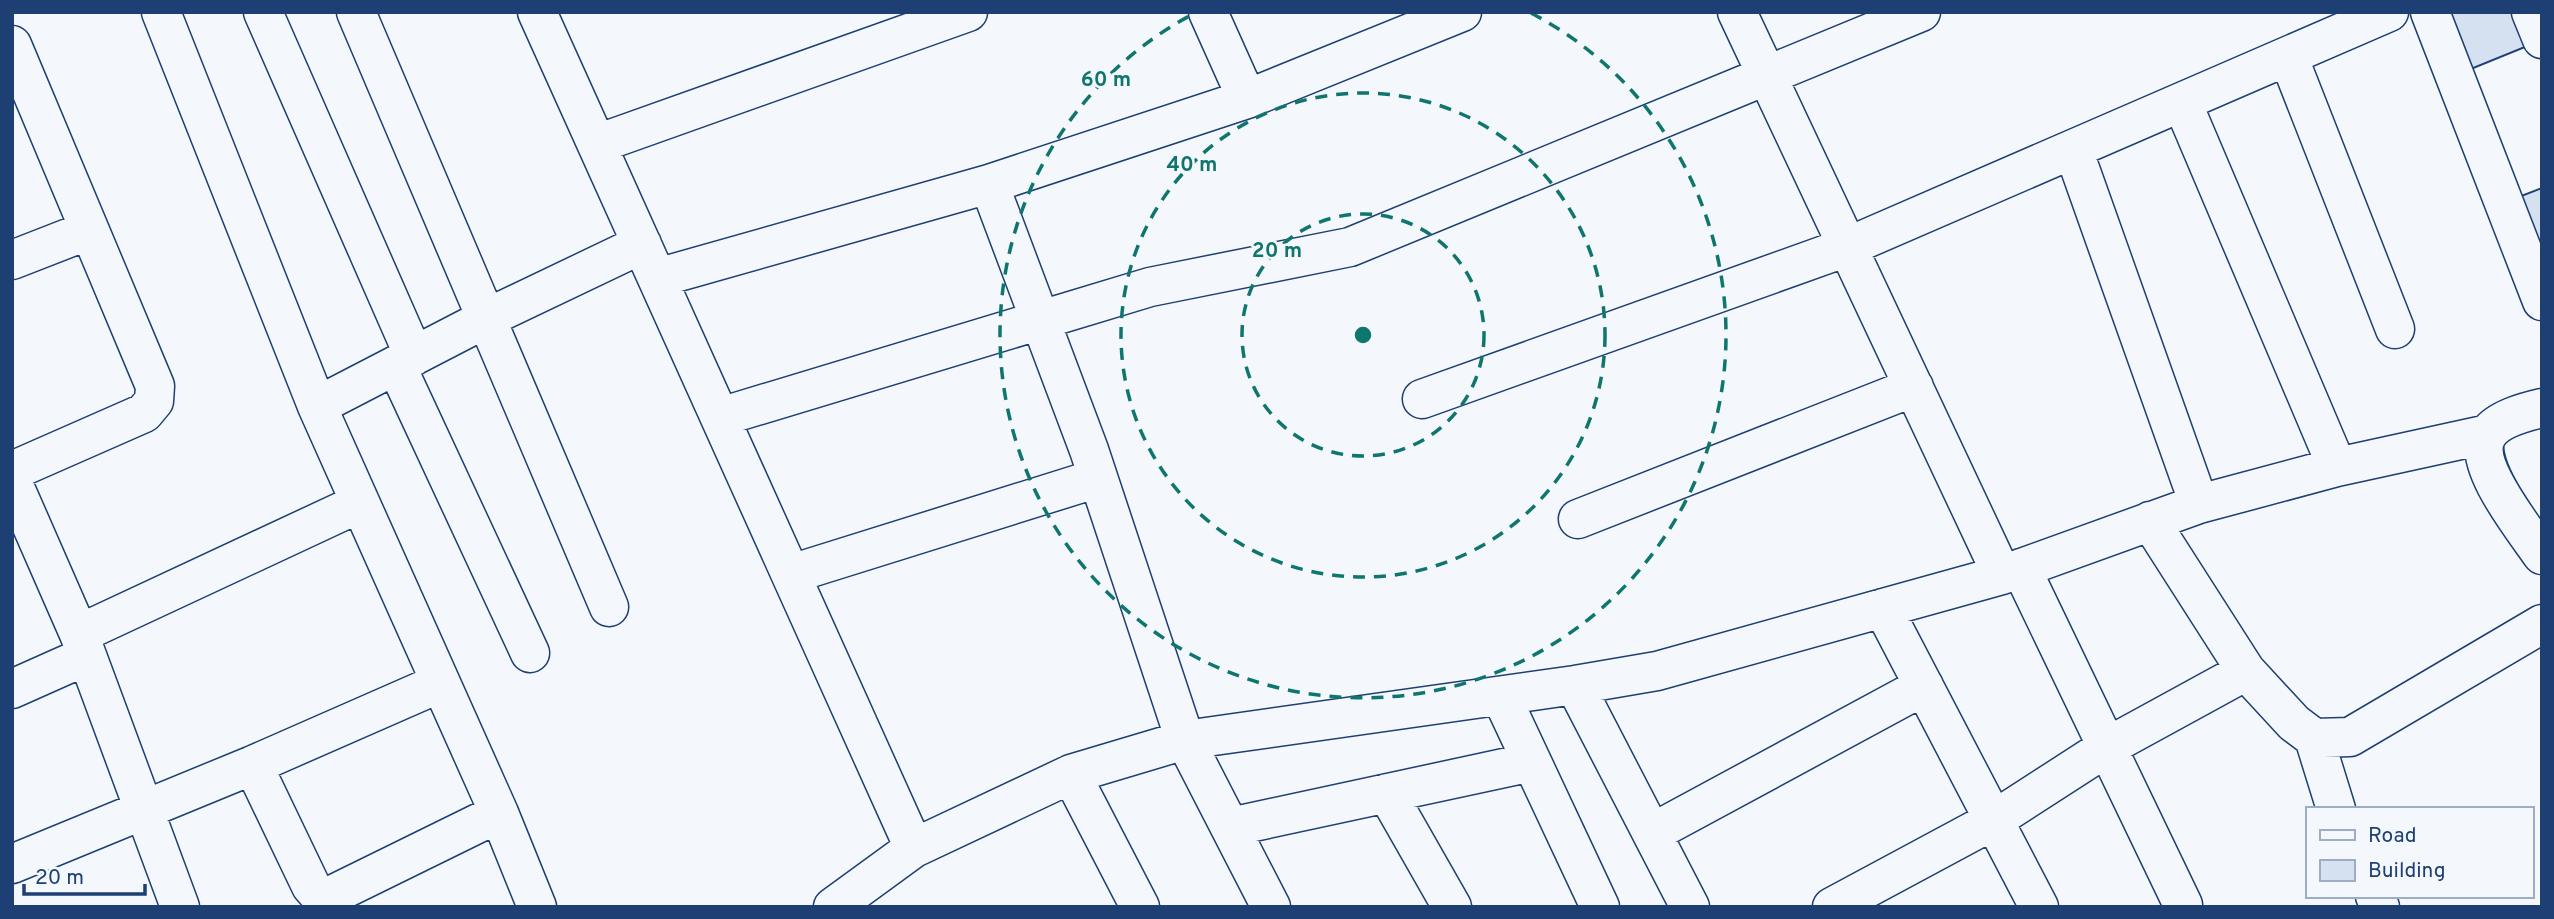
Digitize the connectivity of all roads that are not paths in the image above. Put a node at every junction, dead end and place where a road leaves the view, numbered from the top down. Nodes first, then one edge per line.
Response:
1 (162, 12) edge
2 (263, 12) edge
3 (356, 12) edge
4 (537, 12) edge
5 (968, 12) edge
6 (1208, 12) edge
7 (1462, 12) edge
8 (1737, 12) edge
9 (1921, 12) edge
10 (2389, 12) edge
11 (2430, 12) edge
12 (2531, 12) edge
13 (2542, 40) edge
14 (2288, 56) junction
15 (15, 59) edge
16 (1766, 74) junction
17 (1247, 99) junction
18 (2182, 102) junction
19 (597, 144) junction
20 (2073, 149) junction
21 (989, 184) junction
22 (89, 230) junction
23 (1847, 247) junction
24 (12, 260) edge
25 (650, 261) junction
26 (2542, 301) edge
27 (486, 318) junction
28 (1040, 322) junction
29 (2395, 329) dead end
30 (405, 361) junction
31 (1914, 387) junction
32 (1422, 399) dead end
33 (317, 406) junction
34 (2542, 408) edge
35 (720, 417) junction
36 (2488, 434) junction
37 (2337, 467) junction
38 (12, 471) edge
39 (1098, 478) junction
40 (12, 481) edge
41 (360, 503) junction
42 (2199, 504) junction
43 (1578, 519) dead end
44 (2151, 521) junction
45 (2542, 555) edge
46 (2012, 572) junction
47 (791, 574) junction
48 (609, 607) dead end
49 (1883, 608) junction
50 (2542, 624) edge
51 (83, 645) junction
52 (530, 653) dead end
53 (2246, 671) junction
54 (440, 683) junction
55 (1575, 685) junction
56 (1924, 686) junction
57 (12, 689) edge
58 (1501, 696) junction
59 (2314, 738) junction
60 (1185, 740) junction
61 (2107, 747) junction
62 (1532, 762) junction
63 (253, 765) junction
64 (1072, 774) junction
65 (1387, 793) junction
66 (2335, 807) edge
67 (144, 809) junction
68 (499, 813) junction
69 (1993, 820) junction
70 (1230, 827) junction
71 (1652, 833) junction
72 (914, 848) junction
73 (12, 864) edge
74 (2183, 905) dead end
75 (180, 907) edge
76 (537, 907) edge
77 (833, 907) edge
78 (1140, 907) edge
79 (1271, 907) edge
80 (1452, 907) edge
81 (1600, 907) edge
82 (1689, 907) edge
83 (1832, 907) edge
84 (2039, 907) edge

1 - 33 street
2 - 30 street
3 - 27 street
4 - 19 street
5 - 19 street
6 - 17 street
7 - 17 street
8 - 16 street
9 - 16 street
10 - 14 street
11 - 26 street
12 - 13 street
14 - 18 street
14 - 29 street
15 - 22 street
16 - 23 street
16 - 28 street
17 - 21 street
18 - 20 street
18 - 37 street
19 - 25 street
20 - 23 street
20 - 42 street
21 - 25 street
21 - 28 street
22 - 24 street
22 - 38 street
23 - 31 street
23 - 32 street
25 - 27 street
25 - 35 street
27 - 30 street
27 - 48 street
28 - 35 street
28 - 39 street
30 - 33 street
30 - 52 street
31 - 43 street
31 - 46 street
33 - 41 street
34 - 36 street
35 - 47 street
36 - 37 street
36 - 45 street
37 - 42 street
39 - 47 street
39 - 60 street
40 - 51 street
41 - 51 street
41 - 54 street
42 - 44 street
44 - 46 street
44 - 53 street
46 - 49 street
46 - 61 street
47 - 72 street
49 - 55 street
49 - 56 street
50 - 59 street
51 - 57 street
51 - 67 street
53 - 59 street
53 - 61 street
54 - 63 street
54 - 68 street
55 - 58 street
55 - 71 street
56 - 69 street
56 - 71 street
58 - 60 street
58 - 62 street
59 - 66 street
60 - 64 street
60 - 70 street
61 - 69 street
61 - 74 street
62 - 65 street
62 - 81 street
63 - 67 street
63 - 68 street
64 - 72 street
64 - 78 street
65 - 70 street
65 - 80 street
67 - 73 street
67 - 75 street
68 - 76 street
69 - 83 street
69 - 84 street
70 - 79 street
71 - 82 street
72 - 77 street

